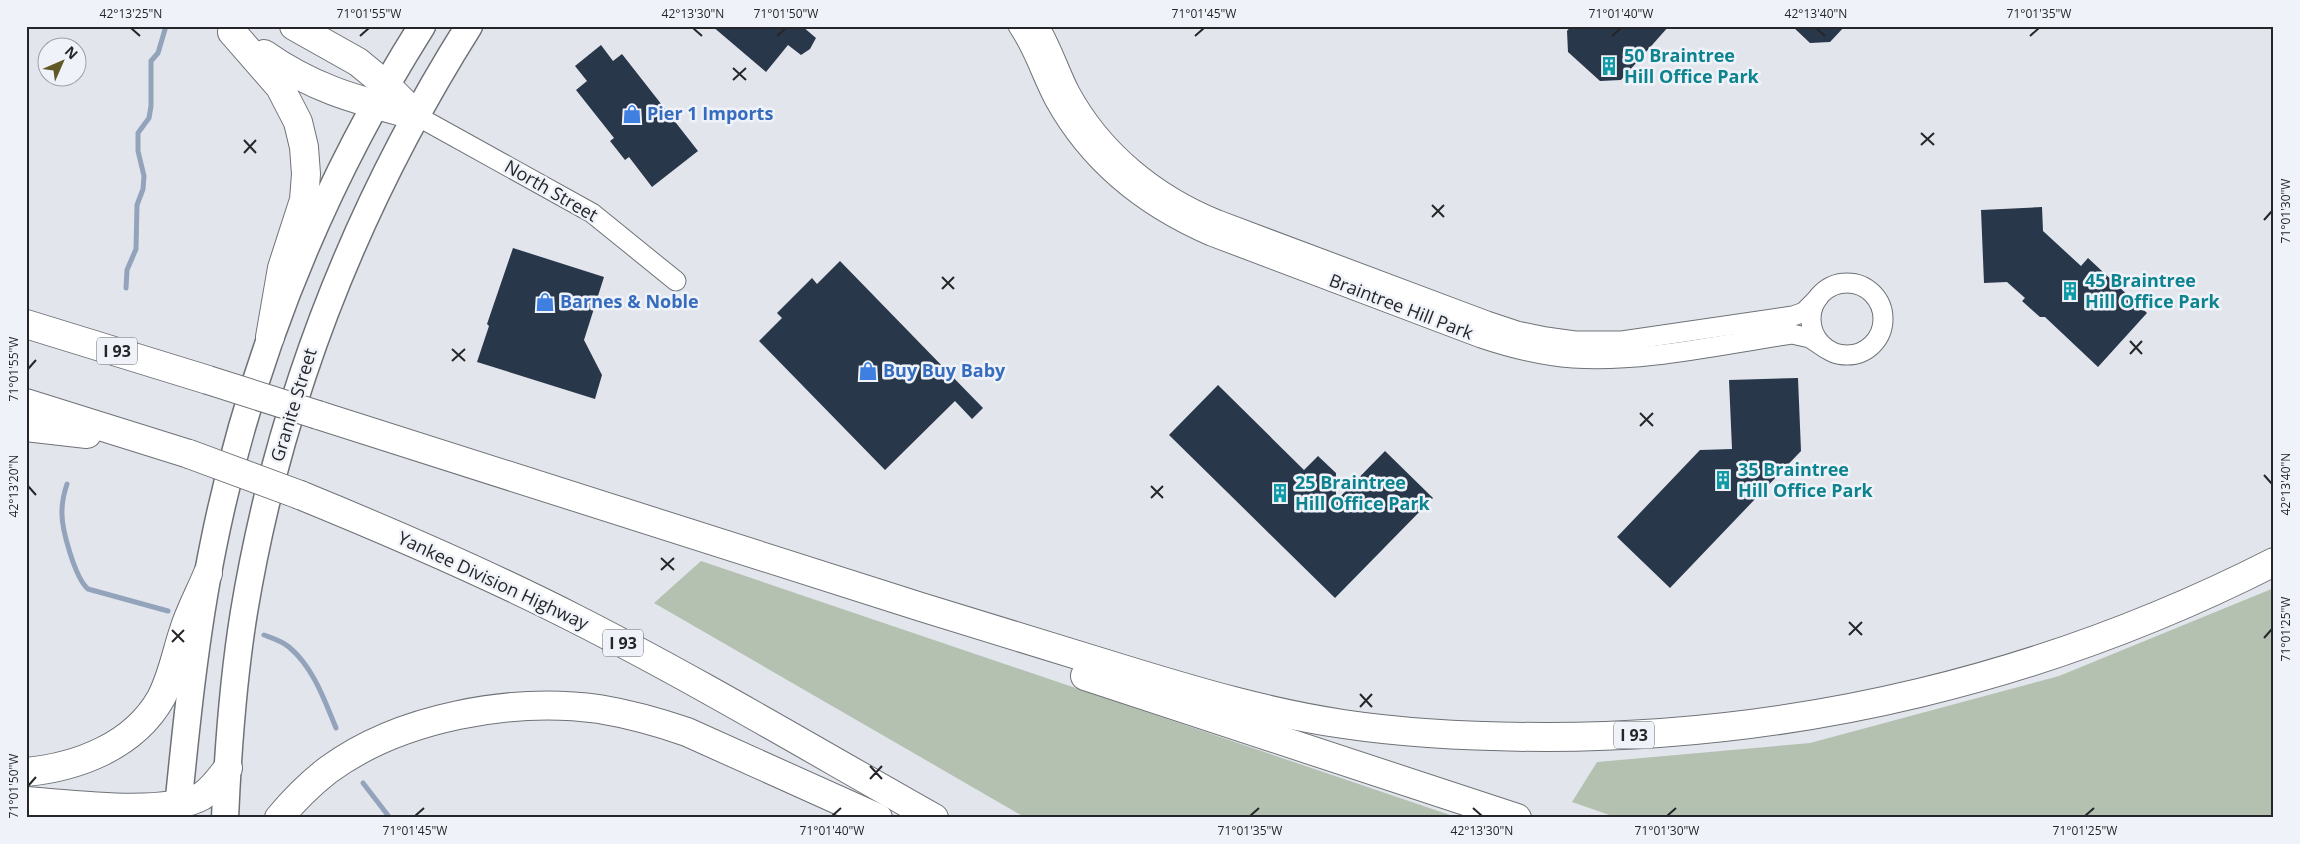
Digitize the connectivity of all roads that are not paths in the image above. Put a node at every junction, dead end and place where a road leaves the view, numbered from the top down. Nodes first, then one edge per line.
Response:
1 (294, 26) edge
2 (422, 26) edge
3 (469, 26) edge
4 (1018, 26) edge
5 (1039, 26) edge
6 (228, 29) edge
7 (1052, 76) junction
8 (380, 94) junction
9 (417, 116) junction
10 (676, 281) dead end
11 (1818, 298) junction
12 (28, 324) edge
13 (270, 337) junction
14 (1825, 348) junction
15 (26, 403) edge
16 (26, 427) edge
17 (150, 441) junction
18 (2274, 562) edge
19 (208, 573) junction
20 (980, 626) junction
21 (228, 768) junction
22 (26, 772) edge
23 (26, 801) edge
24 (178, 811) edge
25 (225, 818) edge
26 (279, 818) edge
27 (878, 818) edge
28 (934, 818) edge
29 (1517, 818) edge

1 - 8 highway
2 - 8 main road
3 - 9 main road, Granite Street
4 - 7 street
5 - 7 street
6 - 8 highway
6 - 13 highway
7 - 11 street, Braintree Hill Park
7 - 14 street, Braintree Hill Park
8 - 9 highway
8 - 13 main road
9 - 10 street, North Street
9 - 21 main road, Granite Street
11 - 14 street
11 - 14 street, Braintree Hill Park
12 - 20 highway, I 93, bridge
13 - 19 main road
15 - 17 highway, Yankee Division Highway / I 93
16 - 17 highway
17 - 28 highway, Yankee Division Highway / I 93, bridge
18 - 20 highway, I 93
19 - 22 highway
19 - 24 main road
20 - 29 highway
21 - 24 highway
21 - 25 main road, Granite Street
23 - 24 highway
26 - 27 highway

